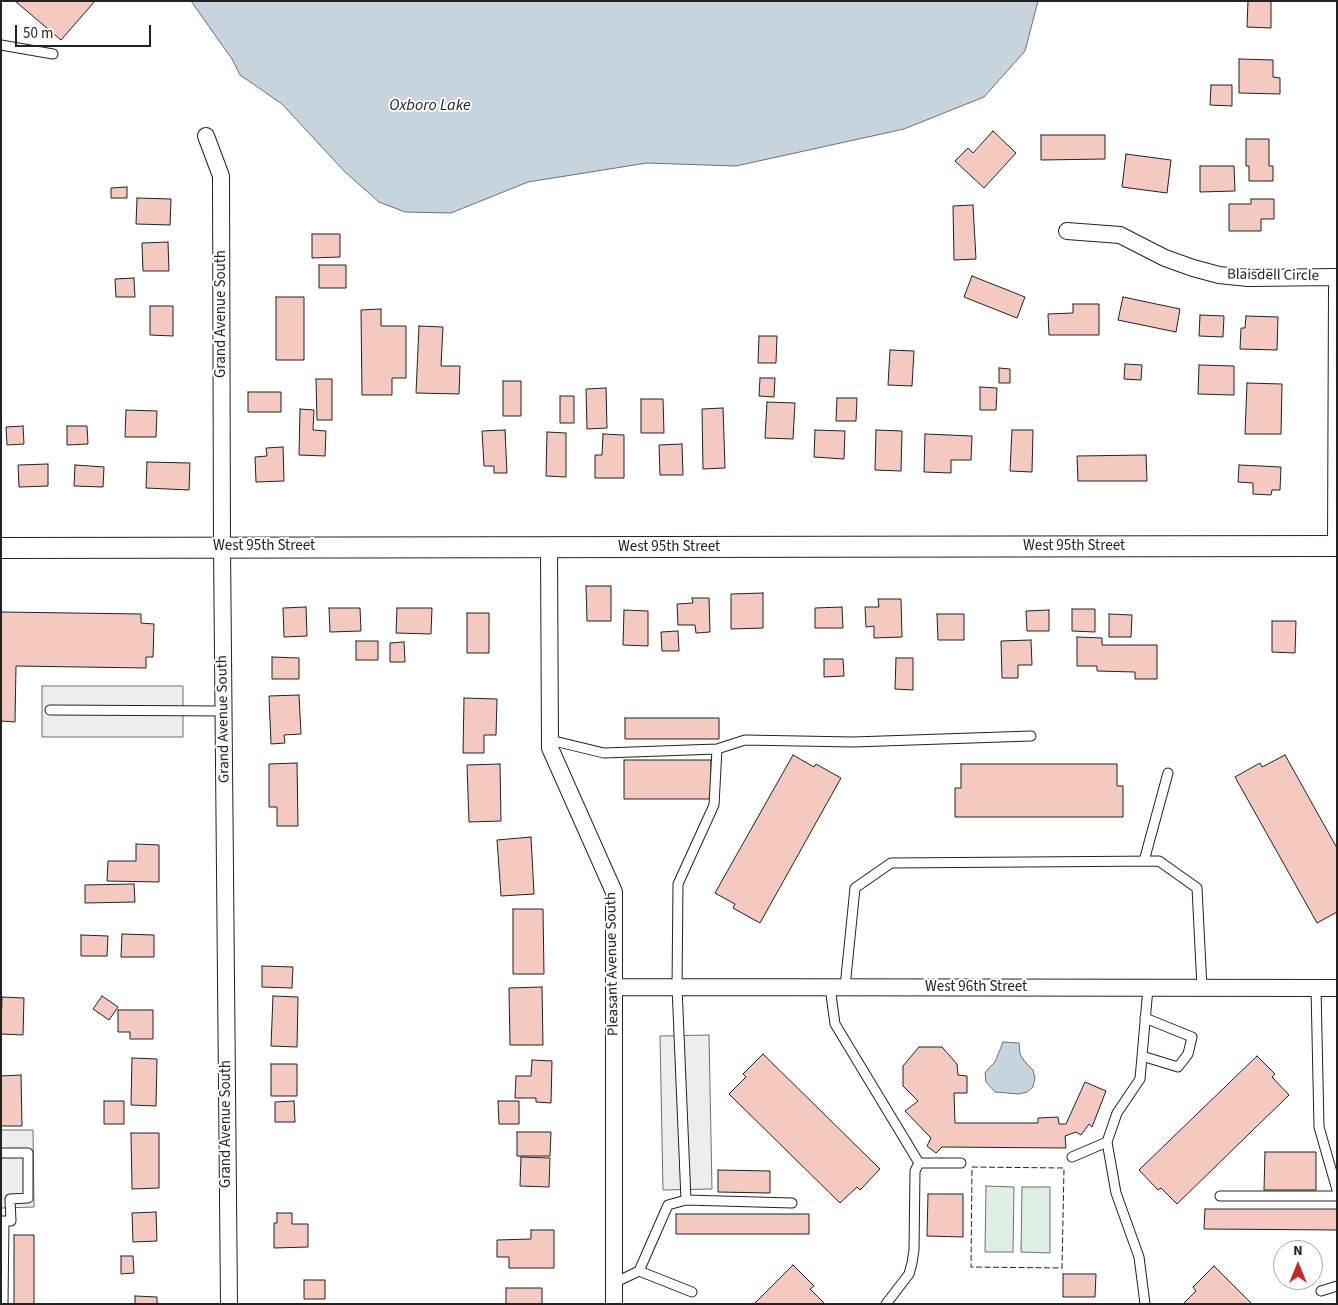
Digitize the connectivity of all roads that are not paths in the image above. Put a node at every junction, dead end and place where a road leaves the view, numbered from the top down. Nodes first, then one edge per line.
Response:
1 (1, 45) edge
2 (53, 54) dead end
3 (206, 136) dead end
4 (1067, 231) dead end
5 (1337, 277) edge
6 (1337, 288) edge
7 (1336, 546) edge
8 (222, 547) junction
9 (1, 548) edge
10 (549, 548) junction
11 (50, 710) dead end
12 (224, 711) junction
13 (1031, 736) dead end
14 (550, 740) junction
15 (717, 749) junction
16 (1168, 773) dead end
17 (1144, 861) junction
18 (614, 987) junction
19 (677, 987) junction
20 (837, 987) junction
21 (1148, 988) junction
22 (1202, 988) junction
23 (1316, 988) junction
24 (1337, 988) edge
25 (1146, 1018) junction
26 (1142, 1056) junction
27 (1107, 1142) junction
28 (1, 1153) edge
29 (1072, 1157) dead end
30 (919, 1163) junction
31 (961, 1163) dead end
32 (1337, 1190) edge
33 (1220, 1196) dead end
34 (1337, 1196) edge
35 (686, 1200) junction
36 (792, 1204) dead end
37 (3, 1221) edge
38 (639, 1271) junction
39 (614, 1282) junction
40 (1337, 1286) edge
41 (1321, 1291) dead end
42 (692, 1292) dead end
43 (3, 1304) edge
44 (229, 1304) edge
45 (614, 1304) edge
46 (886, 1304) edge
47 (1145, 1304) edge

1 - 2 lane
3 - 8 street, Grand Avenue South
4 - 5 street, Blaisdell Circle
6 - 7 street
7 - 10 street, West 95th Street
8 - 9 street, West 95th Street
8 - 10 street, West 95th Street
8 - 12 street, Grand Avenue South
10 - 14 street, Pleasant Avenue South
11 - 12 lane
12 - 44 street, Grand Avenue South
13 - 15 lane
14 - 15 lane
14 - 18 street, Pleasant Avenue South
15 - 19 lane
16 - 17 lane
17 - 20 lane
17 - 22 lane
18 - 19 street, West 96th Street
18 - 39 street, Pleasant Avenue South
19 - 20 street, West 96th Street
19 - 35 lane
20 - 21 street, West 96th Street
20 - 30 lane
21 - 22 street, West 96th Street
21 - 25 lane
22 - 23 street, West 96th Street
23 - 24 street, West 96th Street
23 - 32 lane
25 - 26 lane
25 - 26 lane
26 - 27 lane
27 - 29 lane
27 - 47 lane
28 - 37 lane
30 - 31 lane
30 - 46 lane
33 - 34 lane
35 - 36 lane
35 - 38 lane
37 - 43 lane
38 - 39 lane
38 - 42 lane
39 - 45 street, Pleasant Avenue South
40 - 41 lane

